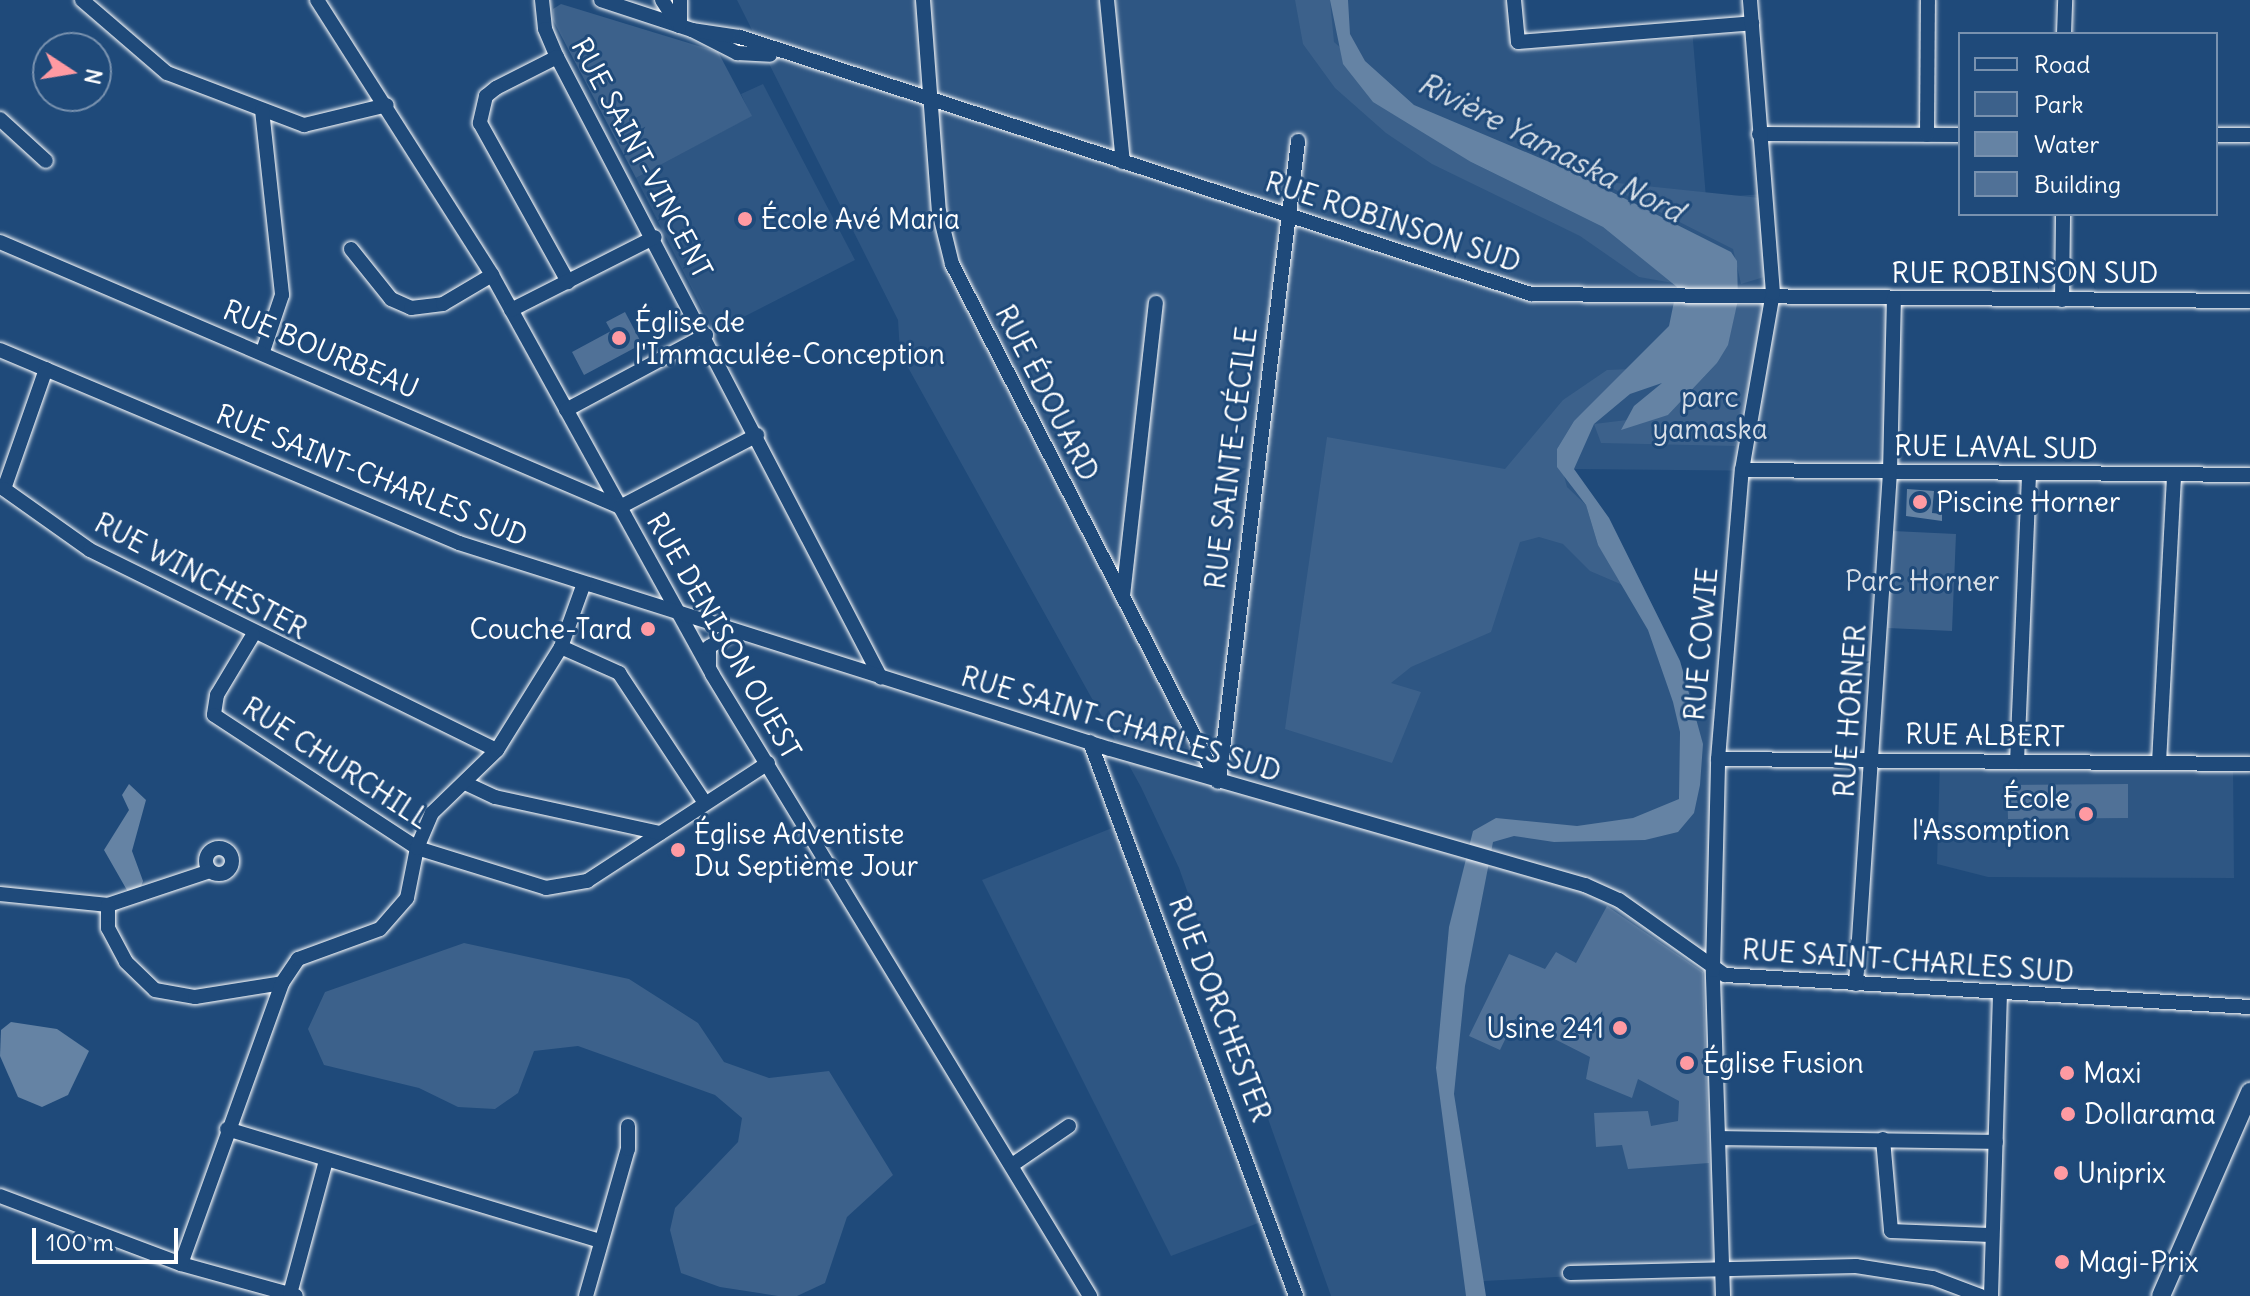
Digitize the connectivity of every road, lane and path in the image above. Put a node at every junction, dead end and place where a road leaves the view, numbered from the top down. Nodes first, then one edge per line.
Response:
1 (82, 0) edge
2 (317, 0) edge
3 (542, 0) edge
4 (601, 0) edge
5 (662, 0) edge
6 (680, 0) edge
7 (923, 0) edge
8 (1107, 0) edge
9 (1514, 0) edge
10 (1750, 0) edge
11 (1928, 0) edge
12 (2065, 0) edge
13 (1752, 23) junction
14 (686, 28) junction
15 (2064, 32) edge
16 (557, 57) junction
17 (932, 103) junction
18 (387, 105) junction
19 (262, 110) junction
20 (0, 119) edge
21 (1759, 134) junction
22 (1927, 135) junction
23 (1958, 135) edge
24 (2218, 135) edge
25 (2250, 135) edge
26 (1298, 141) dead end
27 (46, 161) dead end
28 (1123, 162) junction
29 (1286, 213) junction
30 (2063, 216) edge
31 (655, 237) junction
32 (0, 242) edge
33 (351, 249) dead end
34 (492, 275) junction
35 (568, 282) junction
36 (1767, 297) junction
37 (1894, 298) junction
38 (2062, 300) junction
39 (2250, 301) edge
40 (1156, 303) dead end
41 (511, 310) junction
42 (706, 335) junction
43 (0, 350) edge
44 (263, 351) junction
45 (46, 369) junction
46 (566, 410) junction
47 (757, 435) junction
48 (1742, 470) junction
49 (1890, 472) junction
50 (2029, 473) junction
51 (2174, 474) junction
52 (2250, 475) edge
53 (2, 488) edge
54 (620, 507) junction
55 (584, 583) junction
56 (1123, 596) junction
57 (678, 614) junction
58 (732, 633) junction
59 (253, 635) junction
60 (561, 647) junction
61 (712, 674) junction
62 (881, 678) junction
63 (1090, 742) junction
64 (497, 750) junction
65 (1718, 759) junction
66 (1873, 760) junction
67 (2017, 762) junction
68 (768, 763) junction
69 (2159, 763) junction
70 (2250, 764) edge
71 (1218, 782) junction
72 (467, 784) junction
73 (705, 803) junction
74 (660, 833) junction
75 (417, 848) junction
76 (210, 871) dead end
77 (0, 894) edge
78 (108, 905) junction
79 (1713, 970) junction
80 (282, 983) junction
81 (1856, 984) junction
82 (2000, 993) junction
83 (2250, 1007) edge
84 (2250, 1092) edge
85 (628, 1126) dead end
86 (1069, 1126) dead end
87 (227, 1129) junction
88 (1722, 1138) junction
89 (1883, 1139) junction
90 (1996, 1142) junction
91 (326, 1161) junction
92 (1012, 1165) junction
93 (0, 1196) edge
94 (1990, 1235) junction
95 (601, 1241) junction
96 (181, 1264) junction
97 (1723, 1268) junction
98 (1570, 1273) dead end
99 (293, 1295) edge
100 (586, 1296) edge
101 (1090, 1296) edge
102 (1296, 1296) edge
103 (1723, 1296) edge
104 (1981, 1296) edge
105 (1991, 1296) edge
106 (2161, 1296) edge

1 - 19 street
2 - 18 street, RUE DENISON OUEST
3 - 16 street, RUE SAINT-VINCENT
4 - 14 street, RUE ROBINSON SUD
5 - 14 street
6 - 14 street
7 - 17 street, RUE ÉDOUARD
8 - 28 street
9 - 13 street
10 - 13 street, RUE COWIE
11 - 22 street
12 - 15 street
13 - 21 street, RUE COWIE
14 - 17 street, RUE ROBINSON SUD
16 - 31 street, RUE SAINT-VINCENT
16 - 35 street
17 - 28 street, RUE ROBINSON SUD
17 - 56 street, RUE ÉDOUARD
18 - 19 street
18 - 34 street, RUE DENISON OUEST
19 - 44 street
20 - 27 street
21 - 22 street
21 - 36 street, RUE COWIE
22 - 23 street
24 - 25 street
26 - 29 street, RUE SAINTE-CÉCILE
28 - 29 street, RUE ROBINSON SUD
29 - 36 street, RUE ROBINSON SUD
29 - 71 street, RUE SAINTE-CÉCILE
30 - 38 street
31 - 35 street
31 - 42 street, RUE SAINT-VINCENT
32 - 44 street, RUE BOURBEAU
33 - 34 street
34 - 41 street, RUE DENISON OUEST
35 - 41 street
36 - 37 street, RUE ROBINSON SUD
36 - 48 street, RUE COWIE
37 - 38 street, RUE ROBINSON SUD
37 - 49 street, RUE HORNER
38 - 39 street, RUE ROBINSON SUD
40 - 56 street
41 - 46 street, RUE DENISON OUEST
42 - 46 street
42 - 47 street, RUE SAINT-VINCENT
43 - 45 street, RUE SAINT-CHARLES SUD
44 - 54 street, RUE BOURBEAU
45 - 53 street, RUE WINCHESTER
45 - 55 street, RUE SAINT-CHARLES SUD
46 - 54 street, RUE DENISON OUEST
47 - 54 street
47 - 62 street, RUE SAINT-VINCENT
48 - 49 street, RUE LAVAL SUD
48 - 65 street, RUE COWIE
49 - 50 street, RUE LAVAL SUD
49 - 66 street, RUE HORNER
50 - 51 street, RUE LAVAL SUD
50 - 67 street
51 - 52 street, RUE LAVAL SUD
51 - 69 street
53 - 59 street, RUE WINCHESTER
54 - 57 street, RUE DENISON OUEST
55 - 57 street, RUE SAINT-CHARLES SUD
55 - 60 street
56 - 71 street, RUE ÉDOUARD
57 - 58 street, RUE SAINT-CHARLES SUD
57 - 61 street, RUE DENISON OUEST
58 - 61 street
58 - 62 street, RUE SAINT-CHARLES SUD
59 - 64 street, RUE WINCHESTER
59 - 75 street, RUE CHURCHILL
60 - 64 street
60 - 73 street
61 - 68 street, RUE DENISON OUEST
62 - 63 street, RUE SAINT-CHARLES SUD
63 - 71 street, RUE SAINT-CHARLES SUD
63 - 102 street, RUE DORCHESTER
64 - 72 street
65 - 66 street, RUE ALBERT
65 - 79 street, RUE COWIE
66 - 67 street, RUE ALBERT
66 - 81 street, RUE HORNER
67 - 69 street, RUE ALBERT
68 - 73 street, RUE CHURCHILL
68 - 92 street, RUE DENISON OUEST
69 - 70 street, RUE ALBERT
71 - 79 street, RUE SAINT-CHARLES SUD
72 - 74 street
72 - 75 street
73 - 74 street, RUE CHURCHILL
74 - 75 street, RUE CHURCHILL
75 - 80 street
76 - 78 street
77 - 78 street
78 - 80 street
79 - 81 street, RUE SAINT-CHARLES SUD
79 - 88 street, RUE COWIE
80 - 87 street
81 - 82 street, RUE SAINT-CHARLES SUD
82 - 83 street, RUE SAINT-CHARLES SUD
82 - 90 street
84 - 106 main road
85 - 95 street
86 - 92 street
87 - 91 street
87 - 96 street
88 - 89 street
88 - 97 street, RUE COWIE
89 - 90 street
89 - 94 street
90 - 94 street
91 - 95 street
91 - 99 street
92 - 101 street, RUE DENISON OUEST
93 - 96 street
94 - 105 street
95 - 100 street
96 - 99 street
97 - 98 street
97 - 103 street, RUE COWIE
97 - 104 street

